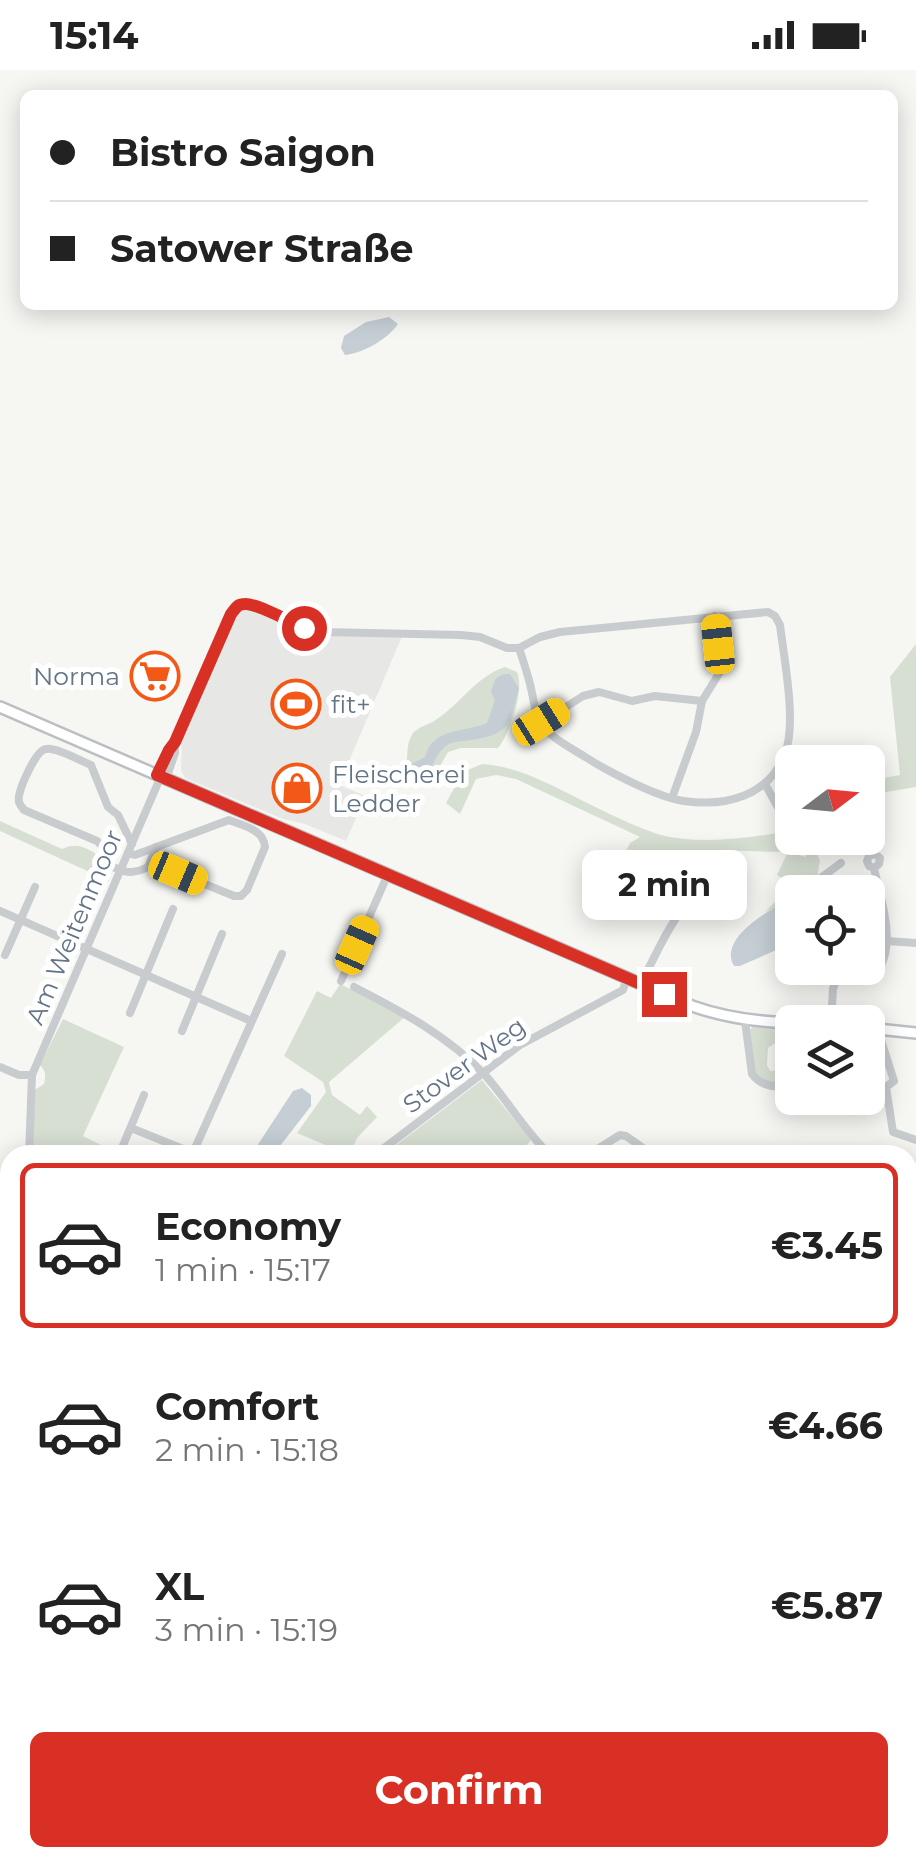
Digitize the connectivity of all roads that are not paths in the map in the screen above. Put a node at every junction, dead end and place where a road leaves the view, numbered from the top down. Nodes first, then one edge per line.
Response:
1 (715, 616) junction
2 (519, 648) junction
3 (702, 700) junction
4 (0, 708) edge
5 (541, 722) junction
6 (161, 777) junction
7 (765, 784) junction
8 (672, 798) junction
9 (775, 803) edge
10 (156, 847) junction
11 (130, 848) junction
12 (150, 862) junction
13 (841, 863) dead end
14 (874, 868) dead end
15 (120, 870) junction
16 (388, 874) junction
17 (825, 875) edge
18 (35, 887) dead end
19 (684, 908) dead end
20 (173, 909) dead end
21 (0, 911) edge
22 (22, 921) junction
23 (222, 934) dead end
24 (888, 941) junction
25 (916, 943) edge
26 (87, 948) junction
27 (282, 954) dead end
28 (5, 956) dead end
29 (885, 956) edge
30 (146, 975) junction
31 (628, 978) junction
32 (341, 980) dead end
33 (641, 984) junction
34 (354, 986) dead end
35 (196, 998) junction
36 (130, 1013) dead end
37 (250, 1021) junction
38 (745, 1021) junction
39 (775, 1022) edge
40 (885, 1029) edge
41 (182, 1030) dead end
42 (891, 1030) junction
43 (916, 1032) edge
44 (885, 1035) edge
45 (885, 1055) edge
46 (0, 1067) edge
47 (483, 1074) junction
48 (32, 1075) junction
49 (775, 1086) edge
50 (144, 1094) dead end
51 (130, 1128) junction
52 (916, 1140) edge
53 (29, 1145) edge
54 (123, 1145) edge
55 (171, 1145) edge
56 (196, 1145) edge
57 (388, 1145) edge
58 (540, 1145) edge
59 (604, 1145) edge
60 (639, 1145) edge

1 - 2 street
1 - 3 street
1 - 7 street
2 - 5 street
2 - 6 street, Am Weitenmoor
3 - 5 street
3 - 8 street
4 - 6 main road
5 - 8 street
6 - 11 street, Am Weitenmoor
6 - 16 main road
7 - 8 street
7 - 9 street
10 - 11 street
10 - 12 street
10 - 12 street
11 - 15 street, Am Weitenmoor
11 - 15 street
12 - 15 street
13 - 17 street
14 - 24 street
15 - 26 street, Am Weitenmoor
16 - 31 main road
16 - 32 street
18 - 22 street
19 - 33 street
20 - 30 street
21 - 22 street
22 - 26 street
22 - 28 street
23 - 35 street
24 - 25 street
24 - 29 street
26 - 30 street
26 - 48 street, Am Weitenmoor
27 - 37 street
30 - 35 street
30 - 36 street
31 - 33 main road
31 - 47 street, Stover Weg
33 - 38 main road
34 - 47 street
35 - 37 street
35 - 41 street
37 - 56 street
38 - 39 main road
38 - 49 street
40 - 42 main road
42 - 43 main road
42 - 44 street
45 - 52 street
46 - 48 street
47 - 57 street, Stover Weg
47 - 58 street
48 - 53 street, Am Weitenmoor
50 - 51 street
51 - 54 street
51 - 55 street
59 - 60 street

